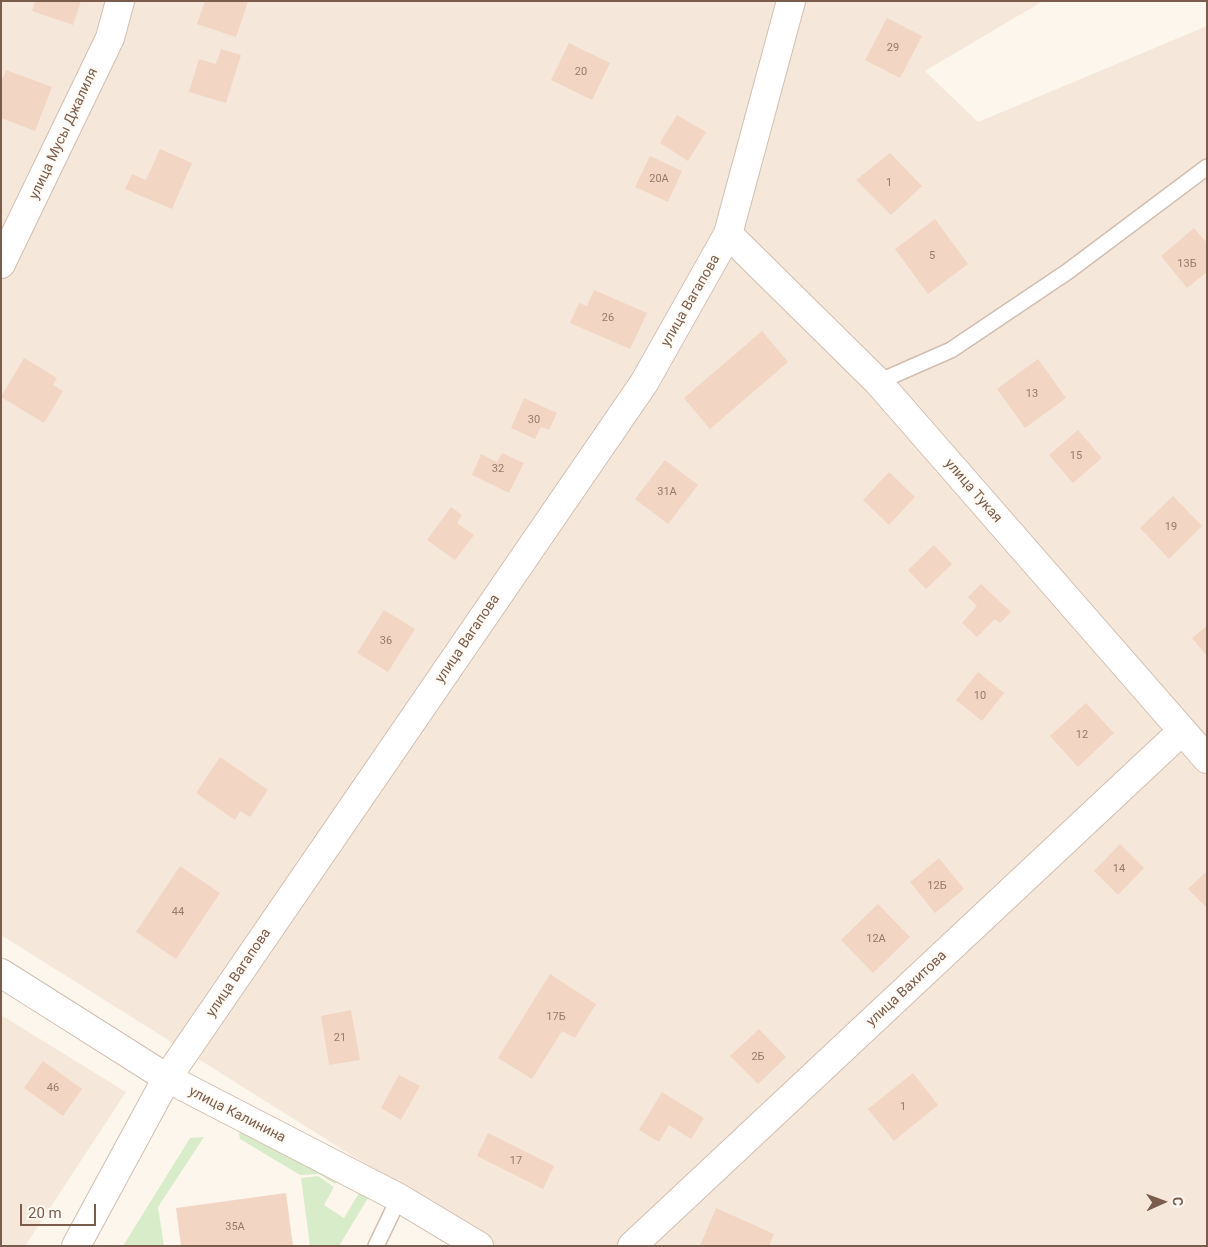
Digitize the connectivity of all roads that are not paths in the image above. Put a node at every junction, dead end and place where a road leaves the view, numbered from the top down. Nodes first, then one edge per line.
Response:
1 (120, 1) edge
2 (791, 1) edge
3 (1207, 167) edge
4 (728, 234) junction
5 (1, 264) edge
6 (878, 382) junction
7 (1182, 731) junction
8 (1207, 759) edge
9 (1, 973) edge
10 (168, 1078) junction
11 (399, 1198) junction
12 (76, 1246) edge
13 (376, 1246) edge
14 (479, 1246) edge
15 (632, 1246) edge

1 - 5 street, улица Мусы Джалиля
2 - 4 street, улица Вагапова
3 - 6 lane
4 - 6 street, улица Тукая
4 - 10 street, улица Вагапова
6 - 7 street, улица Тукая
7 - 8 street, улица Тукая
7 - 15 street, улица Вахитова
9 - 10 street, улица Калинина
10 - 11 street, улица Калинина
10 - 12 street, улица Вагапова
11 - 13 lane
11 - 14 street, улица Калинина

